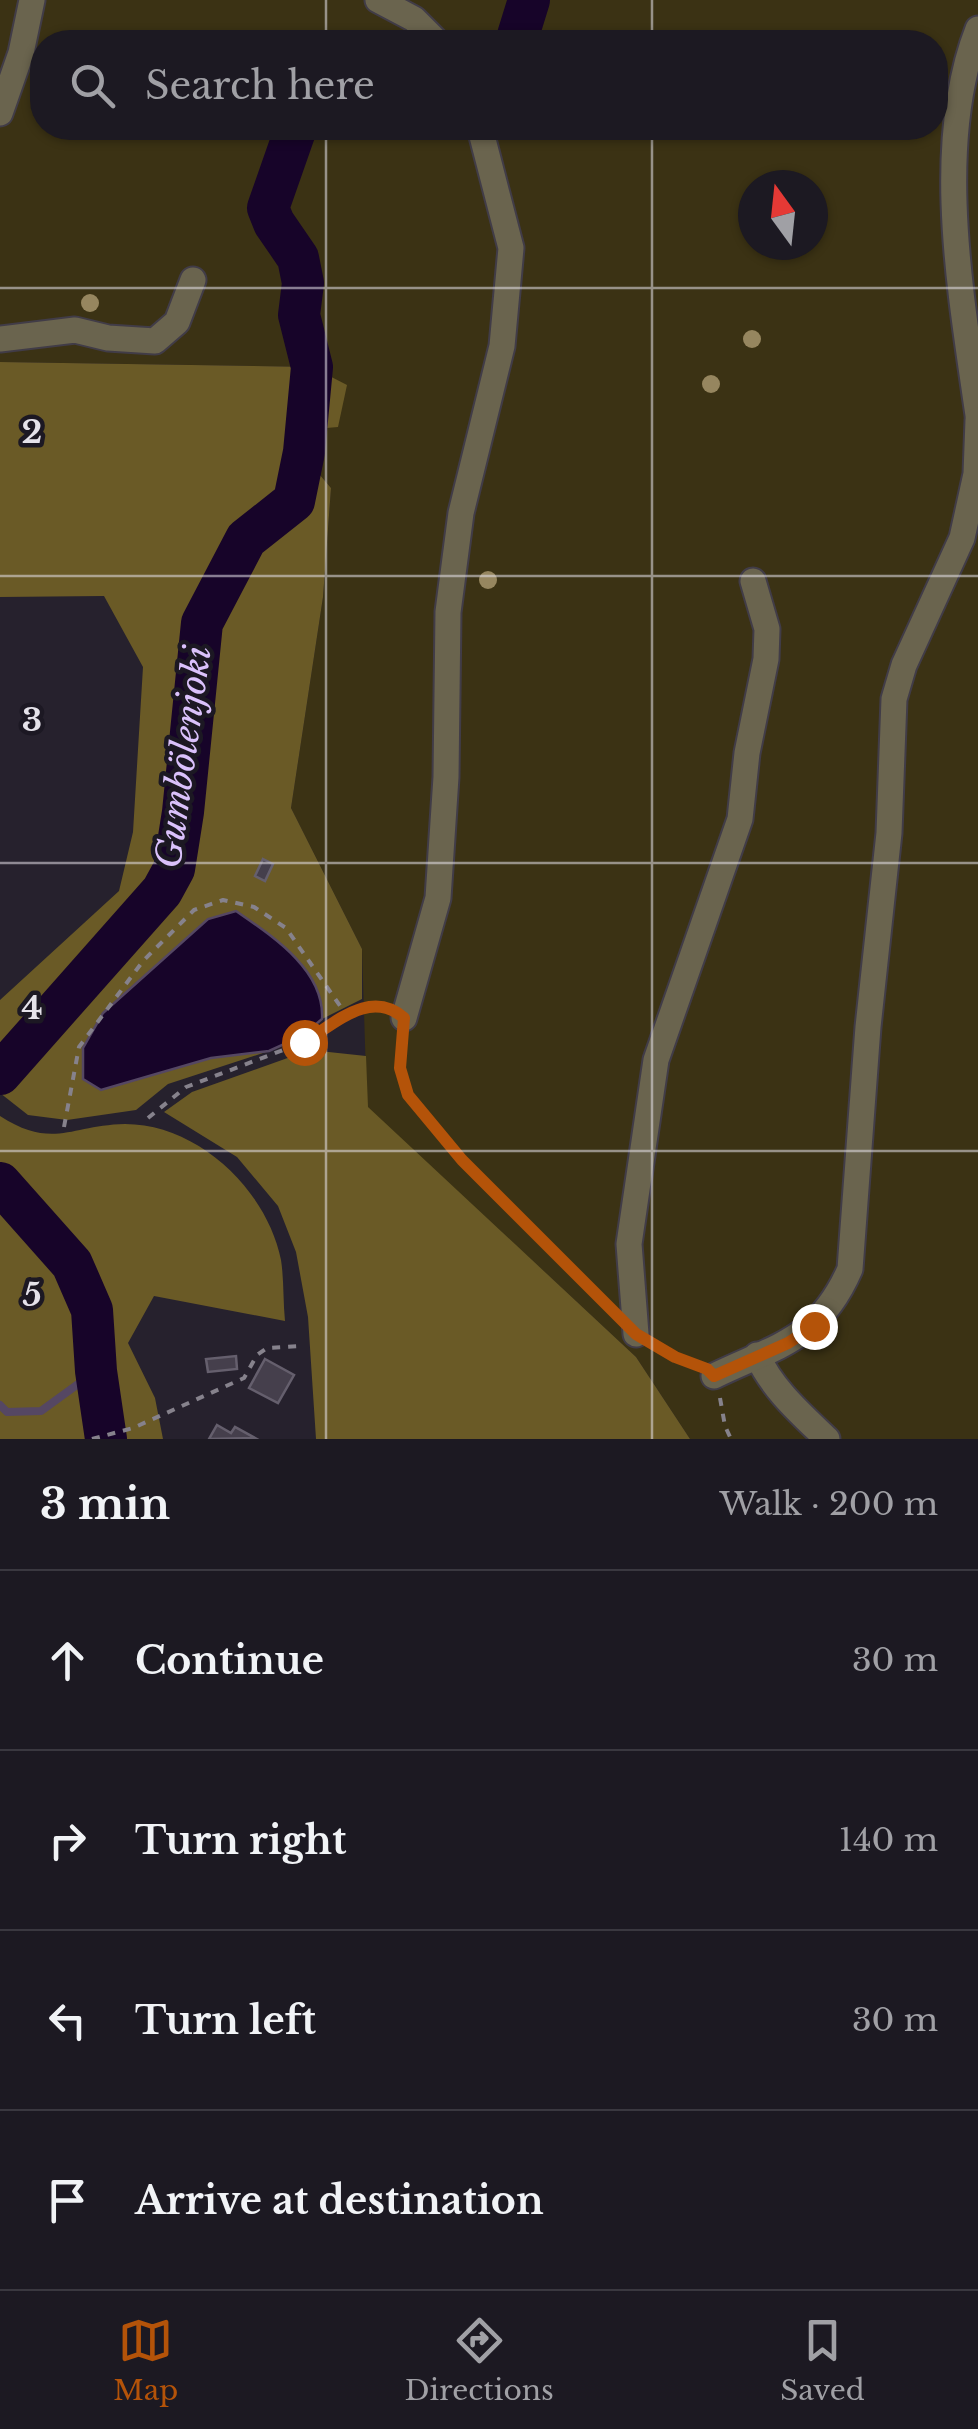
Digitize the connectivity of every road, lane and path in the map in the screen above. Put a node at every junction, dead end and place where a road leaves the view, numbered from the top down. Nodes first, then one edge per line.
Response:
1 (32, 0) edge
2 (378, 0) edge
3 (416, 10) edge
4 (978, 29) edge
5 (0, 113) edge
6 (483, 140) edge
7 (966, 234) edge
8 (193, 280) dead end
9 (0, 339) edge
10 (978, 417) edge
11 (753, 580) dead end
12 (346, 1014) junction
13 (404, 1018) junction
14 (148, 1118) dead end
15 (64, 1127) dead end
16 (636, 1334) junction
17 (300, 1346) dead end
18 (756, 1355) junction
19 (714, 1376) junction
20 (92, 1439) edge
21 (731, 1439) edge
22 (827, 1439) edge

1 - 5 lane
2 - 3 lane
4 - 7 lane
6 - 13 lane
7 - 10 lane
8 - 9 lane
10 - 18 lane
11 - 16 lane
12 - 13 path
12 - 14 path
12 - 15 path
13 - 16 path
16 - 19 path
17 - 20 path
18 - 19 lane
18 - 22 lane
19 - 21 path

